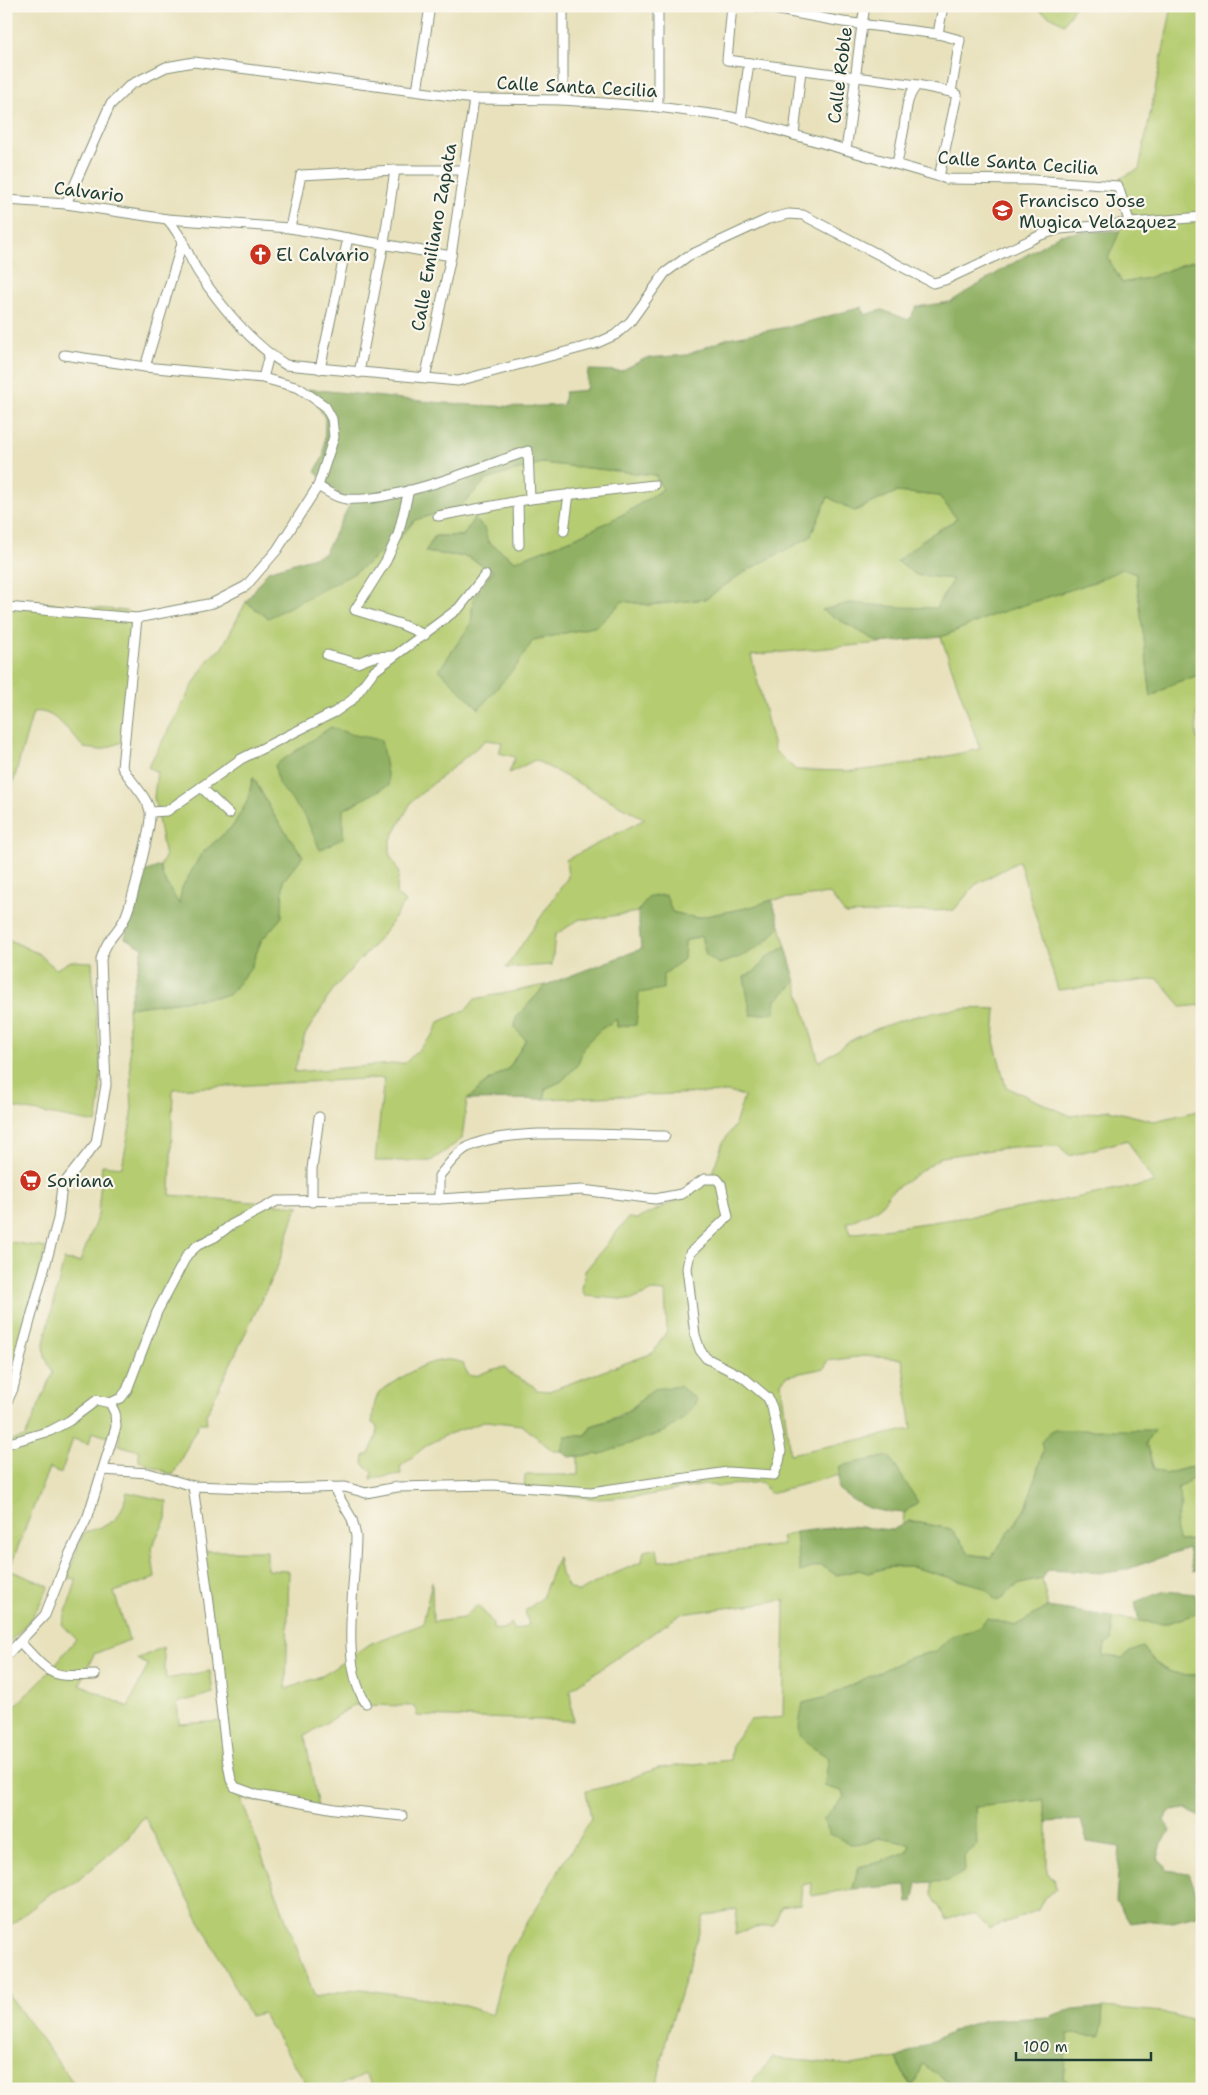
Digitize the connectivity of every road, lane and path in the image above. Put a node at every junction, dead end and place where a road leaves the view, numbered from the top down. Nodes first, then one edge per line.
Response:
1 (430, 6) edge
2 (563, 6) edge
3 (658, 6) edge
4 (732, 6) edge
5 (756, 6) edge
6 (865, 6) edge
7 (943, 6) edge
8 (862, 24) junction
9 (938, 34) junction
10 (749, 63) junction
11 (801, 70) junction
12 (856, 76) junction
13 (905, 83) junction
14 (916, 85) junction
15 (417, 91) junction
16 (951, 92) junction
17 (908, 97) junction
18 (474, 99) junction
19 (563, 100) junction
20 (658, 106) junction
21 (741, 120) junction
22 (794, 135) junction
23 (846, 149) junction
24 (897, 164) junction
25 (394, 170) junction
26 (463, 170) junction
27 (940, 176) junction
28 (6, 200) edge
29 (66, 204) junction
30 (1202, 217) edge
31 (167, 219) junction
32 (1130, 224) junction
33 (290, 228) junction
34 (348, 238) junction
35 (183, 240) junction
36 (384, 243) junction
37 (452, 256) junction
38 (64, 355) dead end
39 (269, 355) junction
40 (145, 367) junction
41 (320, 369) junction
42 (359, 373) junction
43 (263, 378) junction
44 (425, 379) junction
45 (654, 484) dead end
46 (318, 486) junction
47 (409, 490) junction
48 (569, 494) junction
49 (530, 499) junction
50 (518, 501) junction
51 (438, 516) dead end
52 (564, 531) dead end
53 (520, 545) dead end
54 (485, 575) dead end
55 (6, 607) edge
56 (137, 618) junction
57 (425, 635) junction
58 (327, 655) dead end
59 (393, 656) junction
60 (201, 787) junction
61 (150, 812) junction
62 (230, 814) dead end
63 (319, 1117) dead end
64 (665, 1136) dead end
65 (439, 1199) junction
66 (312, 1202) junction
67 (110, 1403) junction
68 (6, 1404) edge
69 (6, 1444) edge
70 (103, 1470) junction
71 (192, 1486) junction
72 (333, 1486) junction
73 (20, 1642) junction
74 (6, 1656) edge
75 (95, 1675) dead end
76 (366, 1703) dead end
77 (402, 1816) dead end

1 - 15 street
2 - 19 street
3 - 20 street
4 - 10 street
5 - 8 street
6 - 8 street, Calle Roble
7 - 9 street
8 - 9 street
8 - 12 street, Calle Roble
9 - 16 street
10 - 11 street
10 - 21 street
11 - 12 street
11 - 22 street
12 - 13 street
12 - 23 street, Calle Roble
13 - 14 street
13 - 17 street
14 - 16 street
14 - 17 street
15 - 18 street, Calle Santa Cecilia
15 - 29 street, Calle Santa Cecilia
16 - 27 street
17 - 24 street
18 - 19 street, Calle Santa Cecilia
18 - 26 street, Calle Emiliano Zapata
19 - 20 street, Calle Santa Cecilia
20 - 21 street, Calle Santa Cecilia
21 - 22 street, Calle Santa Cecilia
22 - 23 street, Calle Santa Cecilia
23 - 24 street, Calle Santa Cecilia
24 - 27 street, Calle Santa Cecilia
25 - 26 street
25 - 33 street
25 - 36 street
26 - 37 street, Calle Emiliano Zapata
27 - 32 street, Calle Santa Cecilia
28 - 29 street, Calvario
29 - 31 street, Calvario
30 - 32 street
31 - 33 street, Calvario
31 - 35 street
32 - 44 street
33 - 34 street, Calvario
34 - 36 street, Calvario
34 - 41 street
35 - 39 street
35 - 40 street
36 - 37 street, Calvario
36 - 42 street
37 - 44 street, Calle Emiliano Zapata
38 - 40 street
39 - 41 street
39 - 43 street
40 - 43 street
41 - 42 street
42 - 44 street
43 - 46 street
45 - 48 street
46 - 47 street
46 - 56 street
47 - 49 street
47 - 57 street
48 - 49 street
48 - 52 street
49 - 50 street
50 - 51 street
50 - 53 street
54 - 57 street
55 - 56 street
56 - 61 street
57 - 59 street
58 - 59 street
59 - 60 street
60 - 61 street
60 - 62 street
61 - 68 street
63 - 66 street
64 - 65 street
65 - 66 street
65 - 72 street
66 - 67 street
67 - 69 street
67 - 70 street
70 - 71 street
70 - 73 street
71 - 72 street
71 - 77 street
72 - 76 street
73 - 74 street
73 - 75 street

